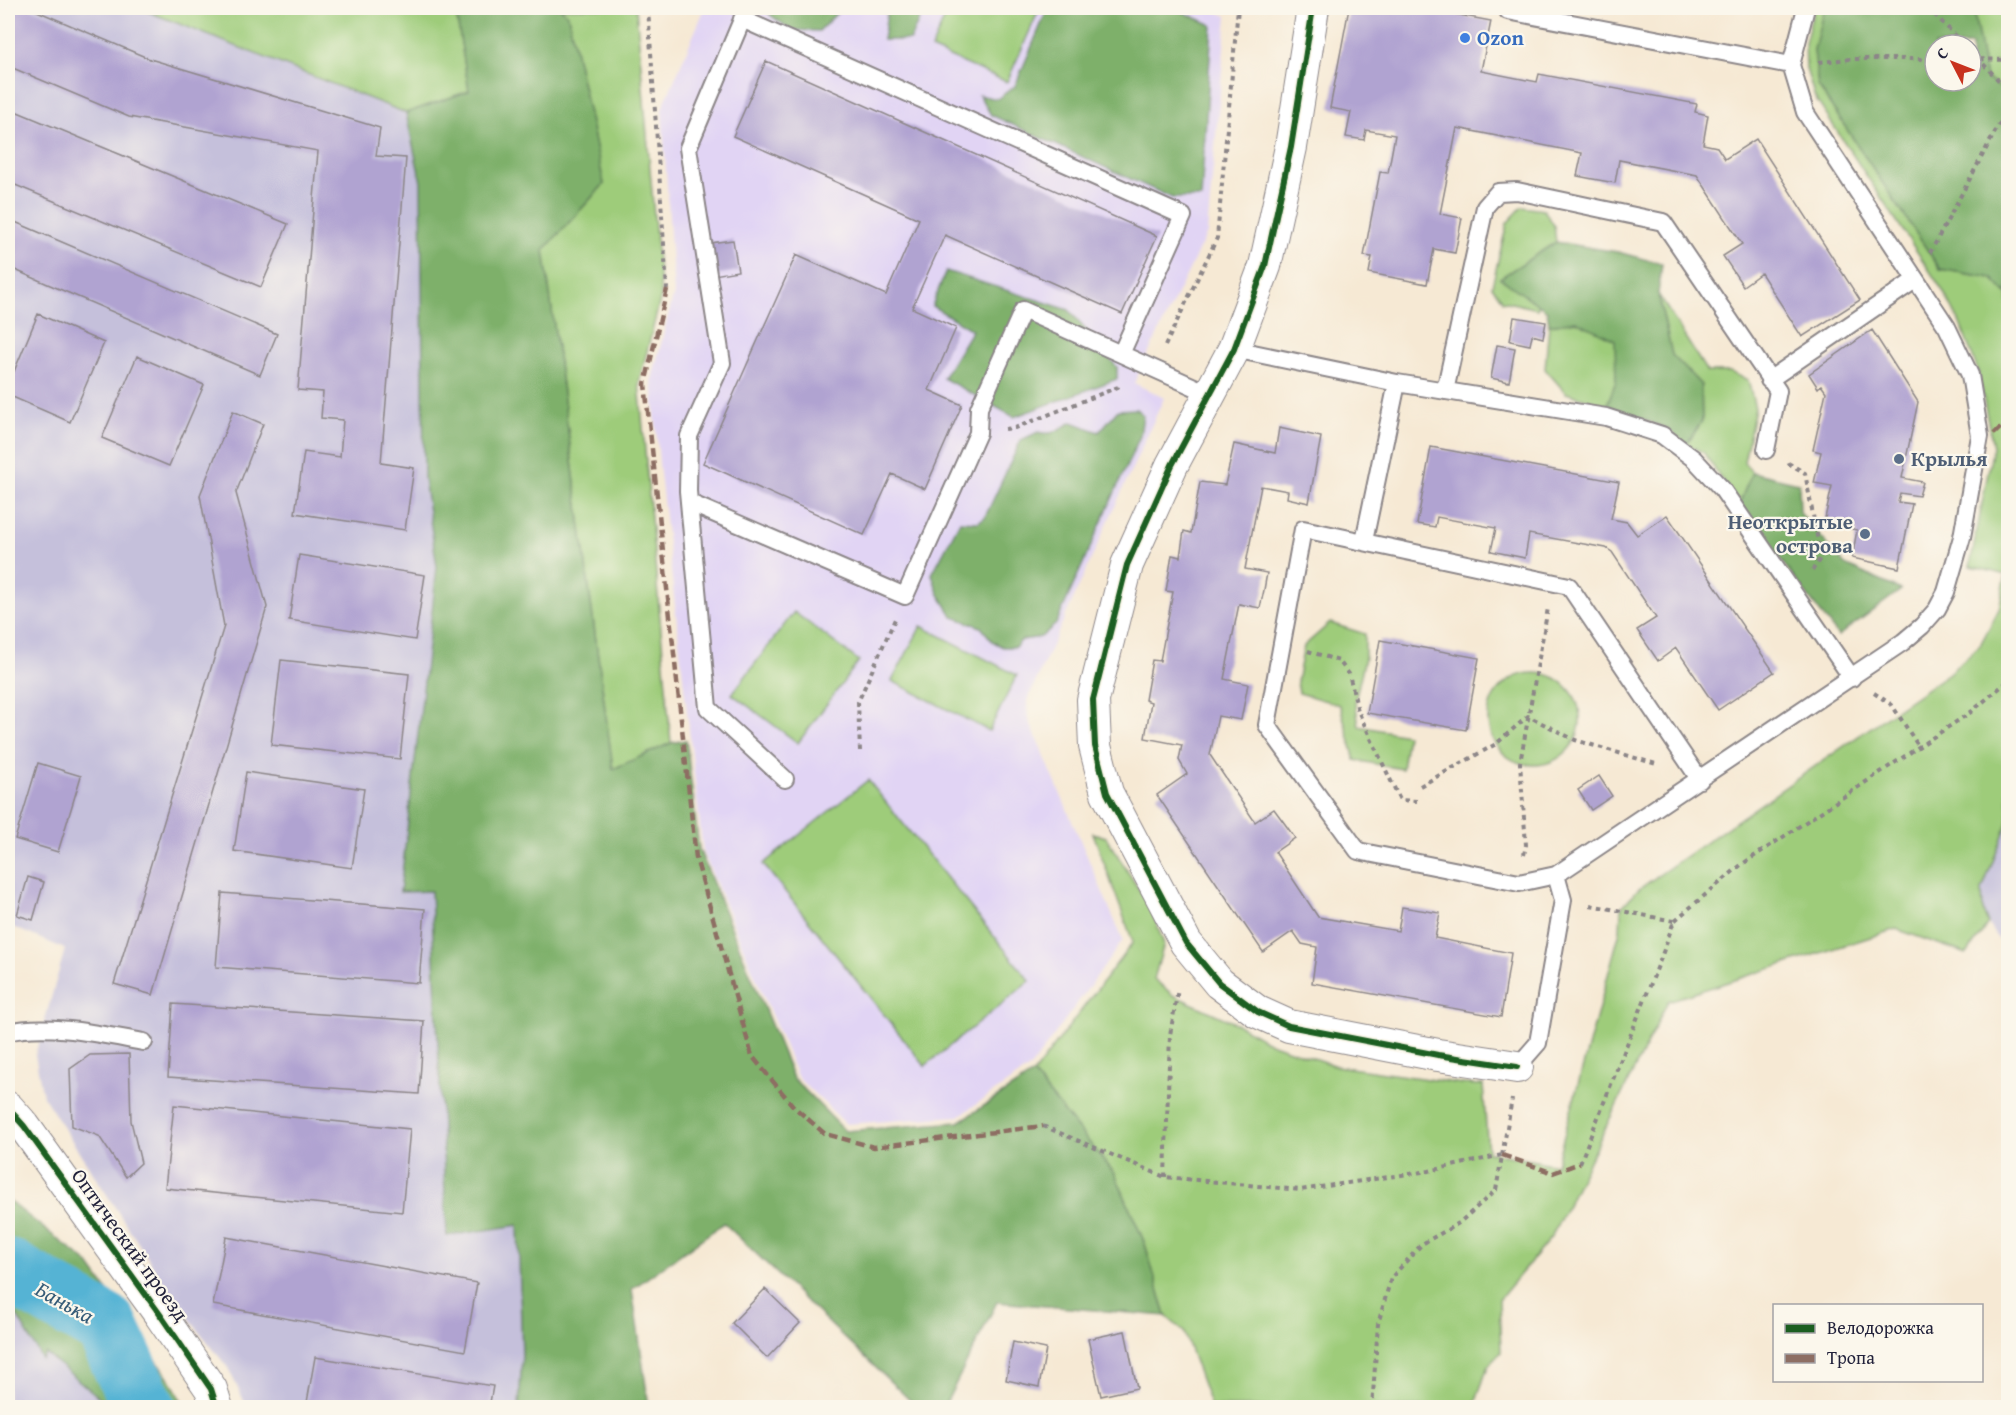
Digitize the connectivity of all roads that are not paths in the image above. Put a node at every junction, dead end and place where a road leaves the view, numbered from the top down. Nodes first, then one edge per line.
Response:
1 (1313, 8) edge
2 (1507, 8) edge
3 (1806, 8) edge
4 (745, 13) edge
5 (1791, 65) junction
6 (1915, 280) junction
7 (1234, 349) junction
8 (1126, 356) junction
9 (1769, 380) junction
10 (1397, 383) junction
11 (1445, 391) junction
12 (1210, 394) junction
13 (1766, 450) road end
14 (690, 503) junction
15 (1364, 541) junction
16 (1852, 678) junction
17 (785, 779) dead end
18 (1700, 780) junction
19 (1556, 876) junction
20 (8, 1032) edge
21 (144, 1042) dead end
22 (1517, 1067) joint
23 (8, 1108) edge
24 (217, 1407) edge

1 - 7 street
2 - 5 lane
3 - 5 lane
4 - 8 lane
4 - 14 lane
5 - 6 lane
6 - 9 lane
6 - 16 lane
7 - 10 lane
7 - 12 street
8 - 12 lane
8 - 14 lane
9 - 11 lane
9 - 13 lane
10 - 11 lane
10 - 15 lane
11 - 16 lane
12 - 22 street
14 - 17 lane
15 - 18 lane
15 - 19 lane
16 - 18 lane
18 - 19 lane
19 - 22 lane
20 - 21 lane
23 - 24 street, Оптический проезд

